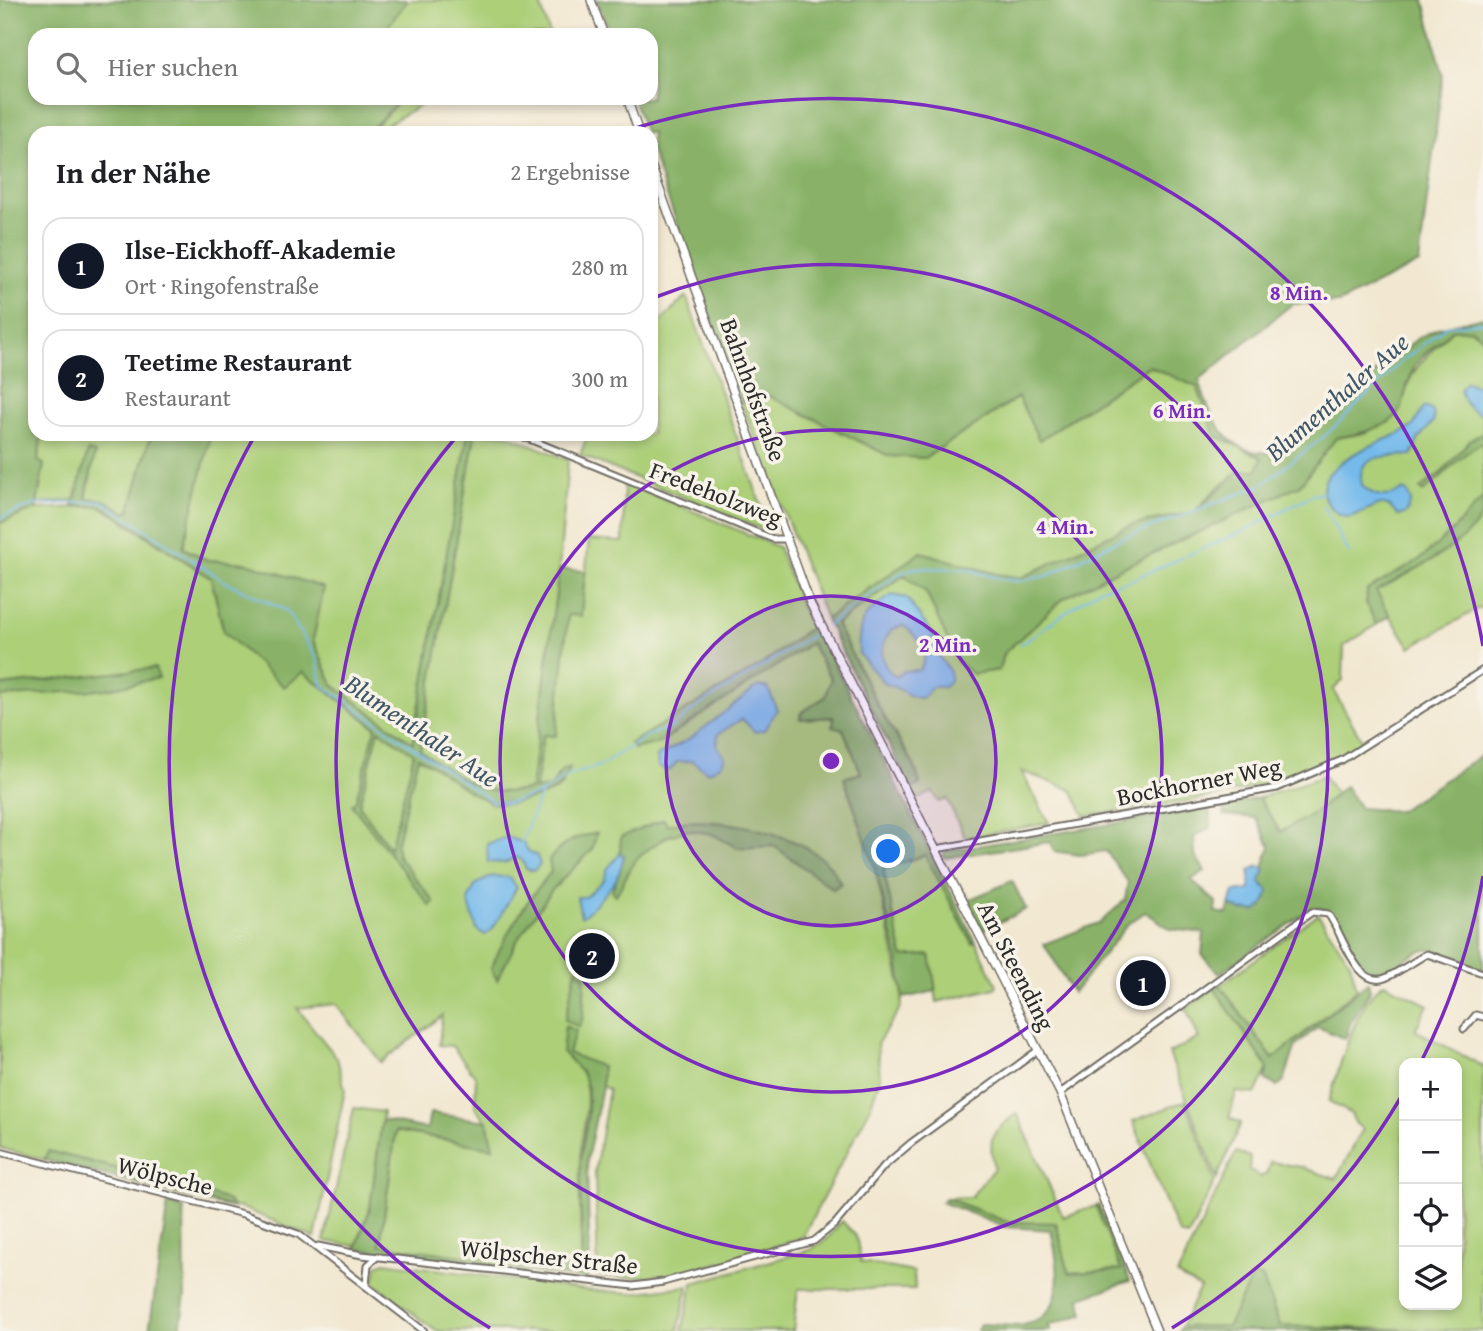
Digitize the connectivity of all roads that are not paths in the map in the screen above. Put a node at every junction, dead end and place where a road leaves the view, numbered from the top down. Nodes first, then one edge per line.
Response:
1 (591, 0) edge
2 (601, 28) edge
3 (629, 105) edge
4 (637, 126) edge
5 (658, 184) edge
6 (534, 441) edge
7 (786, 540) junction
8 (822, 627) joint
9 (1483, 670) edge
10 (936, 849) junction
11 (1483, 973) edge
12 (1483, 1017) edge
13 (1464, 1029) dead end
14 (1037, 1051) junction
15 (1060, 1093) junction
16 (0, 1152) edge
17 (318, 1246) junction
18 (378, 1256) junction
19 (366, 1285) junction
20 (424, 1331) edge
21 (1157, 1331) edge

1 - 2 street
3 - 4 street
5 - 7 street, Bahnhofstraße
6 - 7 street, Fredeholzweg
7 - 8 street, Bahnhofstraße
8 - 10 street, Am Steending
9 - 10 street, Bockhorner Weg
10 - 14 street, Am Steending
11 - 15 street
12 - 13 street
14 - 15 street, Am Steending
14 - 18 street, Wölpscher Straße
15 - 21 street, Am Steending
16 - 17 street, Wölpsche
17 - 18 street, Wölpscher Straße
17 - 19 street
18 - 19 street
19 - 20 street

